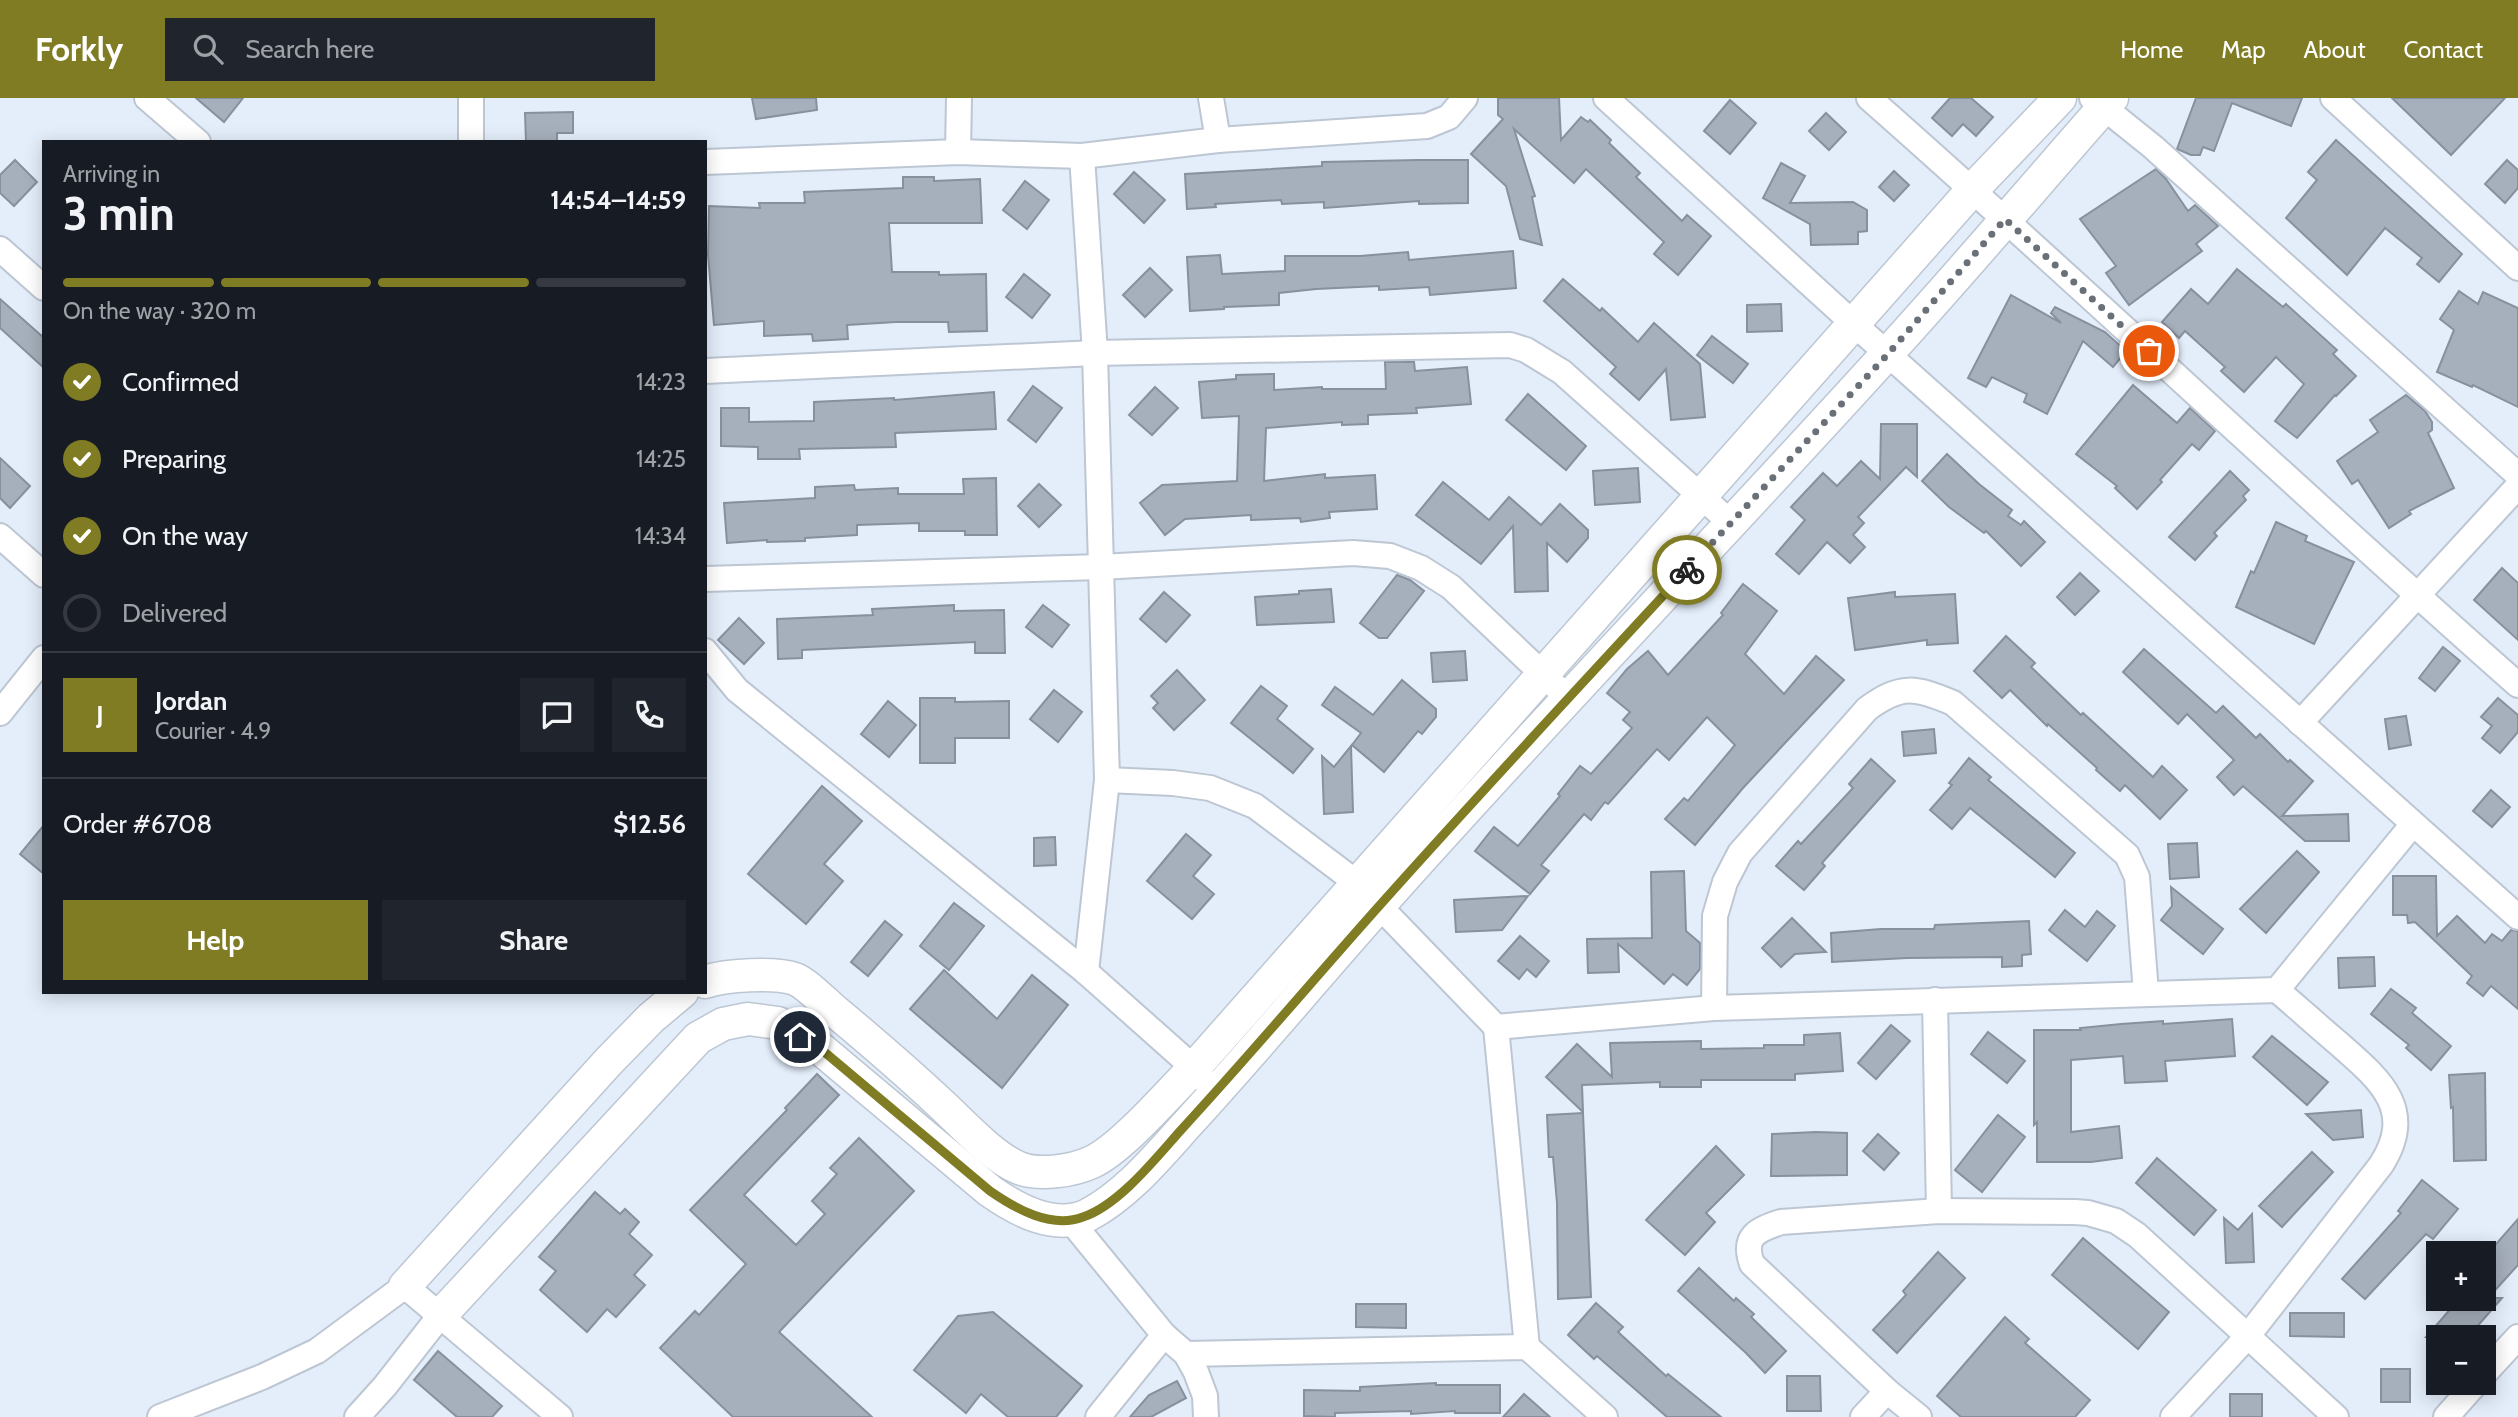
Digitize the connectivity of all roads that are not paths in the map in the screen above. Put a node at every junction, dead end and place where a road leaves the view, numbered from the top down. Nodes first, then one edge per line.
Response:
1 (147, 98) edge
2 (471, 98) edge
3 (959, 98) edge
4 (1211, 98) edge
5 (1465, 98) edge
6 (1606, 98) edge
7 (1869, 98) edge
8 (2060, 98) edge
9 (2333, 98) edge
10 (2103, 101) edge
11 (196, 140) edge
12 (471, 140) edge
13 (1217, 140) junction
14 (958, 152) junction
15 (1082, 156) junction
16 (707, 162) edge
17 (1973, 189) junction
18 (2005, 219) junction
19 (0, 249) edge
20 (2518, 268) edge
21 (42, 286) edge
22 (1854, 324) junction
23 (1095, 353) junction
24 (1888, 354) junction
25 (707, 370) edge
26 (2518, 475) edge
27 (2518, 486) edge
28 (1702, 495) junction
29 (1731, 523) junction
30 (0, 536) edge
31 (1101, 567) junction
32 (42, 573) edge
33 (707, 579) edge
34 (2417, 595) junction
35 (707, 653) edge
36 (42, 660) edge
37 (1543, 675) junction
38 (2518, 685) edge
39 (1568, 698) junction
40 (0, 713) edge
41 (2300, 723) junction
42 (1107, 780) junction
43 (2413, 824) junction
44 (1357, 883) junction
45 (1380, 905) junction
46 (2518, 917) edge
47 (1086, 972) junction
48 (707, 981) edge
49 (2277, 990) junction
50 (2146, 993) junction
51 (680, 994) edge
52 (1934, 1000) junction
53 (1714, 1007) junction
54 (1496, 1027) junction
55 (1194, 1068) junction
56 (1216, 1093) junction
57 (1939, 1211) junction
58 (1070, 1220) junction
59 (405, 1286) junction
60 (439, 1317) junction
61 (1164, 1335) junction
62 (2518, 1336) edge
63 (2247, 1337) junction
64 (1527, 1347) junction
65 (1186, 1354) junction
66 (2496, 1361) edge
67 (1887, 1391) junction
68 (2465, 1395) edge
69 (160, 1417) edge
70 (357, 1417) edge
71 (560, 1417) edge
72 (1098, 1417) edge
73 (1206, 1417) edge
74 (1605, 1417) edge
75 (1863, 1417) edge
76 (1919, 1417) edge
77 (2173, 1417) edge
78 (2336, 1417) edge
79 (2446, 1417) edge

1 - 11 street
2 - 12 street
3 - 14 street
4 - 13 street
5 - 13 street
6 - 22 street
7 - 17 street
8 - 17 street
9 - 20 street
10 - 18 street
10 - 26 street
13 - 15 street
14 - 15 street
14 - 16 street
15 - 23 street
17 - 18 street
17 - 22 street
18 - 24 street
18 - 34 street
19 - 21 street
22 - 24 street
22 - 28 street
23 - 25 street
23 - 28 street
23 - 31 street
24 - 29 street
24 - 41 street
27 - 34 street
28 - 29 street
28 - 37 street
29 - 39 street
30 - 32 street
31 - 33 street
31 - 37 street
31 - 42 street
34 - 38 street
34 - 41 street
35 - 47 street
36 - 40 street
37 - 39 street
37 - 44 street
39 - 45 street
41 - 43 street
42 - 44 street
42 - 47 street
43 - 46 street
43 - 49 street
44 - 45 street
44 - 55 street
45 - 54 street
45 - 56 street
47 - 55 street
48 - 55 street
49 - 50 street
49 - 63 street
50 - 52 street
50 - 53 street
51 - 59 street
52 - 53 street
52 - 57 street
53 - 54 street
54 - 64 street
55 - 56 street
56 - 58 street
57 - 63 street
57 - 67 street
58 - 60 street
58 - 61 street
59 - 60 street
59 - 69 street
60 - 70 street
60 - 71 street
61 - 65 street
61 - 72 street
62 - 66 street
63 - 77 street
63 - 78 street
64 - 65 street
64 - 74 street
65 - 73 street
67 - 75 street
67 - 76 street
68 - 79 street

